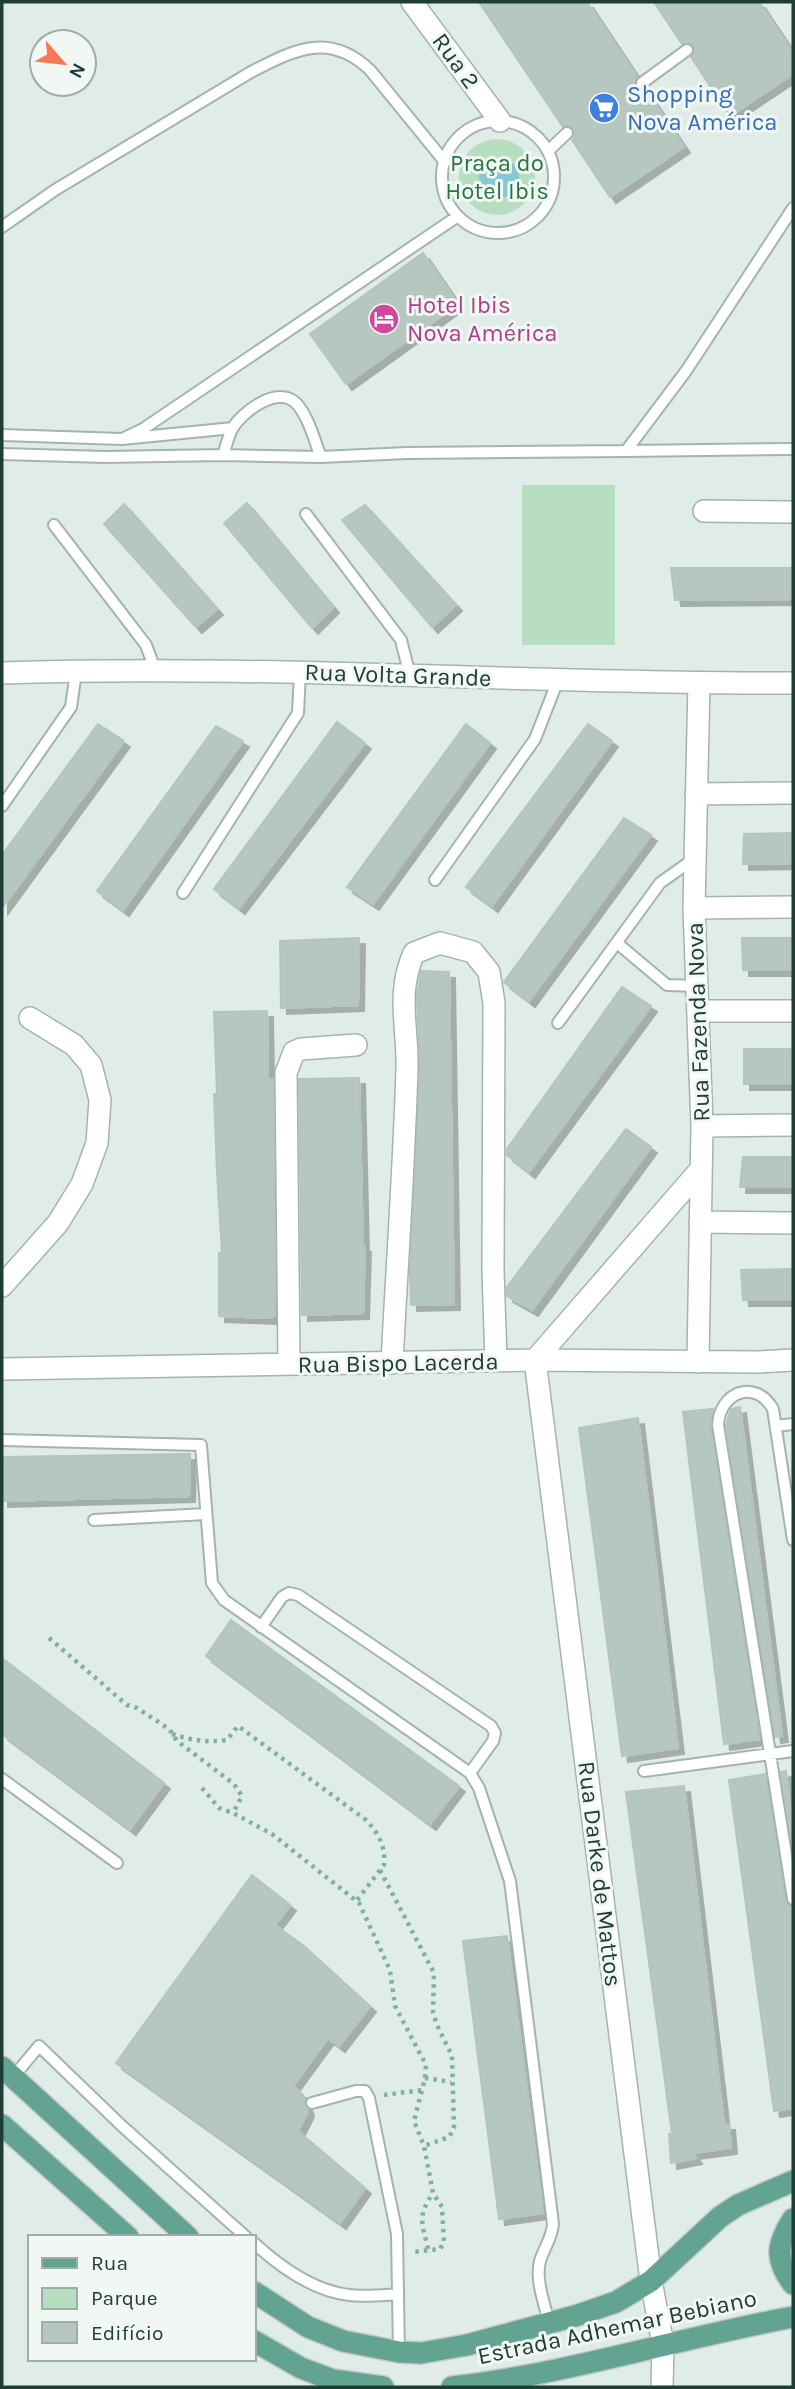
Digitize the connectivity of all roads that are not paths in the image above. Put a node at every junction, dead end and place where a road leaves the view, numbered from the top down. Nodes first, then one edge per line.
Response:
1 (412, 2) edge
2 (687, 50) dead end
3 (642, 83) dead end
4 (500, 121) junction
5 (567, 133) dead end
6 (548, 151) junction
7 (444, 162) junction
8 (793, 208) edge
9 (458, 216) junction
10 (2, 227) edge
11 (233, 428) junction
12 (2, 435) edge
13 (122, 439) junction
14 (793, 449) edge
15 (626, 451) junction
16 (2, 454) edge
17 (223, 455) junction
18 (321, 457) junction
19 (704, 512) dead end
20 (793, 512) edge
21 (306, 514) dead end
22 (54, 525) dead end
23 (76, 672) junction
24 (156, 672) junction
25 (2, 673) edge
26 (300, 673) junction
27 (410, 676) junction
28 (558, 680) junction
29 (699, 683) junction
30 (793, 683) edge
31 (793, 793) edge
32 (696, 794) junction
33 (2, 806) edge
34 (695, 858) junction
35 (435, 880) dead end
36 (183, 893) dead end
37 (793, 907) edge
38 (694, 908) junction
39 (617, 943) junction
40 (698, 986) junction
41 (793, 1011) edge
42 (699, 1012) junction
43 (30, 1018) dead end
44 (558, 1023) dead end
45 (356, 1045) dead end
46 (793, 1125) edge
47 (702, 1126) junction
48 (701, 1168) junction
49 (700, 1222) junction
50 (793, 1223) edge
51 (2, 1286) edge
52 (535, 1360) junction
53 (793, 1360) edge
54 (496, 1361) junction
55 (698, 1362) junction
56 (392, 1363) junction
57 (289, 1364) junction
58 (2, 1369) edge
59 (793, 1424) edge
60 (775, 1426) junction
61 (2, 1440) edge
62 (206, 1514) junction
63 (94, 1520) dead end
64 (793, 1540) edge
65 (261, 1626) junction
66 (793, 1751) edge
67 (770, 1754) junction
68 (645, 1771) dead end
69 (470, 1773) junction
70 (2, 1779) edge
71 (117, 1863) dead end
72 (793, 1899) edge
73 (8, 2071) edge
74 (312, 2103) dead end
75 (2, 2125) edge
76 (793, 2181) edge
77 (793, 2219) edge
78 (126, 2235) edge
79 (186, 2235) edge
80 (244, 2235) edge
81 (256, 2245) edge
82 (652, 2281) junction
83 (793, 2284) edge
84 (256, 2293) edge
85 (398, 2294) junction
86 (793, 2317) edge
87 (549, 2323) junction
88 (256, 2342) edge
89 (663, 2344) junction
90 (399, 2351) junction
91 (383, 2387) edge
92 (452, 2387) edge
93 (662, 2387) edge

1 - 4 street, Rua 2
2 - 3 lane
4 - 6 lane
4 - 7 lane
5 - 6 lane
6 - 9 lane
7 - 9 lane
7 - 10 lane
8 - 15 lane
9 - 13 lane
11 - 13 lane
11 - 17 lane
11 - 18 lane
12 - 13 lane
14 - 15 lane
15 - 18 lane
16 - 17 lane
17 - 18 lane
19 - 20 street
21 - 27 lane
22 - 24 lane
23 - 24 street, Rua Volta Grande
23 - 25 street, Rua Volta Grande
23 - 33 lane
24 - 26 street, Rua Volta Grande
26 - 27 street, Rua Volta Grande
26 - 36 lane
27 - 28 street, Rua Volta Grande
28 - 29 street, Rua Volta Grande
28 - 35 lane
29 - 30 street, Rua Volta Grande
29 - 32 street, Rua Fazenda Nova
31 - 32 street
32 - 34 street, Rua Fazenda Nova
34 - 38 street, Rua Fazenda Nova
34 - 39 lane
37 - 38 street
38 - 40 street, Rua Fazenda Nova
39 - 40 lane
39 - 44 lane
40 - 42 street, Rua Fazenda Nova
41 - 42 street
42 - 47 street, Rua Fazenda Nova
43 - 51 street
45 - 57 street
46 - 47 street
47 - 48 street, Rua Fazenda Nova
48 - 49 street, Rua Fazenda Nova
48 - 52 street
49 - 50 street
49 - 55 street, Rua Fazenda Nova
52 - 54 street, Rua Bispo Lacerda
52 - 55 street, Rua Bispo Lacerda
52 - 82 street, Rua Darke de Mattos
53 - 55 street, Rua Bispo Lacerda
54 - 56 street, Rua Bispo Lacerda
54 - 56 street
56 - 57 street, Rua Bispo Lacerda
57 - 58 street, Rua Bispo Lacerda
59 - 60 lane
60 - 64 lane
60 - 67 lane
61 - 62 lane
62 - 63 lane
62 - 65 lane
65 - 69 lane
65 - 69 lane
66 - 67 lane
67 - 68 lane
67 - 72 lane
69 - 87 lane
70 - 71 lane
73 - 79 main road
73 - 80 lane
74 - 85 lane
75 - 78 main road
76 - 82 main road, Estrada Adhemar Bebiano
77 - 83 main road
81 - 85 lane
82 - 87 main road, Estrada Adhemar Bebiano
82 - 89 street, Rua Darke de Mattos
84 - 90 main road, Estrada Adhemar Bebiano
85 - 90 lane
86 - 89 main road, Estrada Adhemar Bebiano
87 - 90 main road, Estrada Adhemar Bebiano
88 - 91 main road
89 - 92 main road, Estrada Adhemar Bebiano
89 - 93 street, Rua Darke de Mattos

